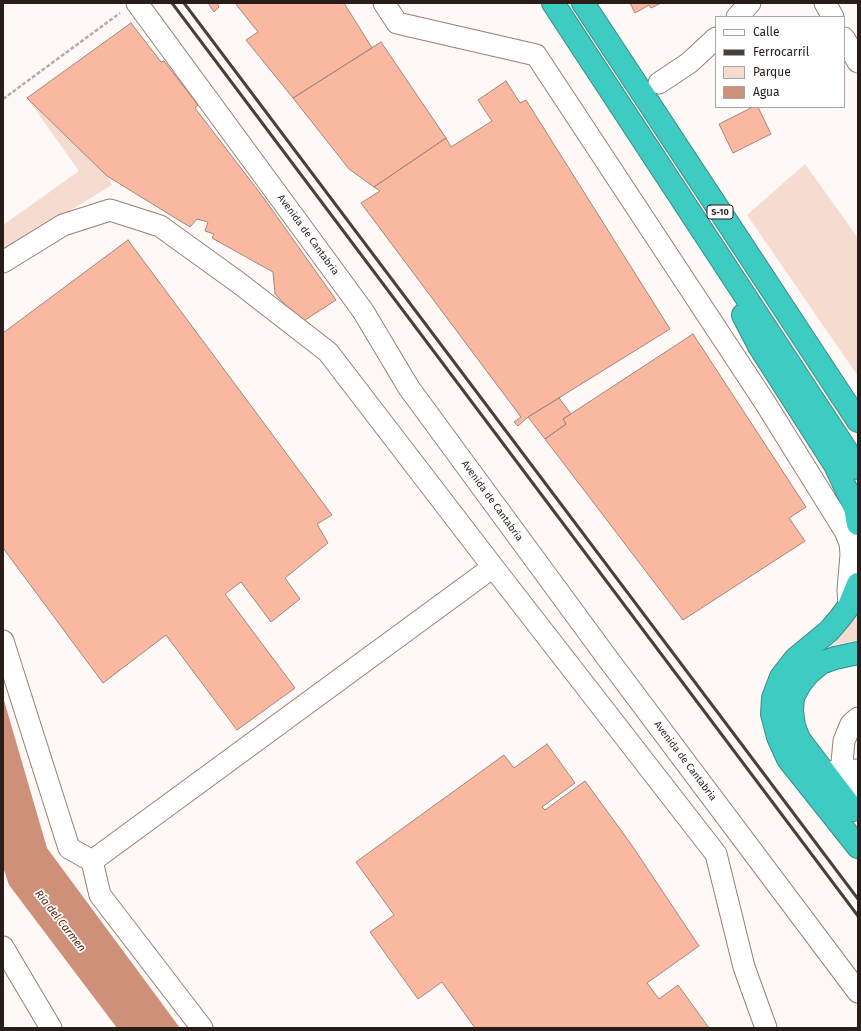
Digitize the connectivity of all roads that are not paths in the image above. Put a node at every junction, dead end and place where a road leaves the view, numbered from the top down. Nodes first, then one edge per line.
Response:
1 (384, 3) edge
2 (553, 3) edge
3 (583, 3) edge
4 (750, 3) edge
5 (825, 3) edge
6 (130, 7) edge
7 (738, 16) edge
8 (832, 16) edge
9 (715, 39) edge
10 (845, 40) edge
11 (858, 62) edge
12 (659, 83) dead end
13 (3, 262) edge
14 (725, 264) junction
15 (858, 421) edge
16 (858, 468) edge
17 (858, 524) edge
18 (493, 567) junction
19 (858, 584) edge
20 (849, 606) junction
21 (3, 641) edge
22 (858, 653) edge
23 (773, 698) junction
24 (858, 718) edge
25 (844, 776) edge
26 (853, 810) dead end
27 (858, 836) edge
28 (858, 847) edge
29 (92, 861) junction
30 (3, 947) edge
31 (858, 992) edge
32 (51, 1028) edge
33 (202, 1028) edge
34 (766, 1028) edge

1 - 20 street
2 - 14 highway, S-10
3 - 15 highway, S-10
4 - 7 street
5 - 8 street
6 - 31 street, Avenida de Cantabria
9 - 12 street
10 - 11 street
13 - 18 street
14 - 16 highway, S-10
14 - 17 highway
18 - 29 street
18 - 34 street
19 - 20 highway
20 - 23 highway
21 - 29 street
22 - 25 highway
23 - 25 street
23 - 28 highway
24 - 25 street
25 - 26 highway
25 - 27 street
29 - 33 street
30 - 32 street

